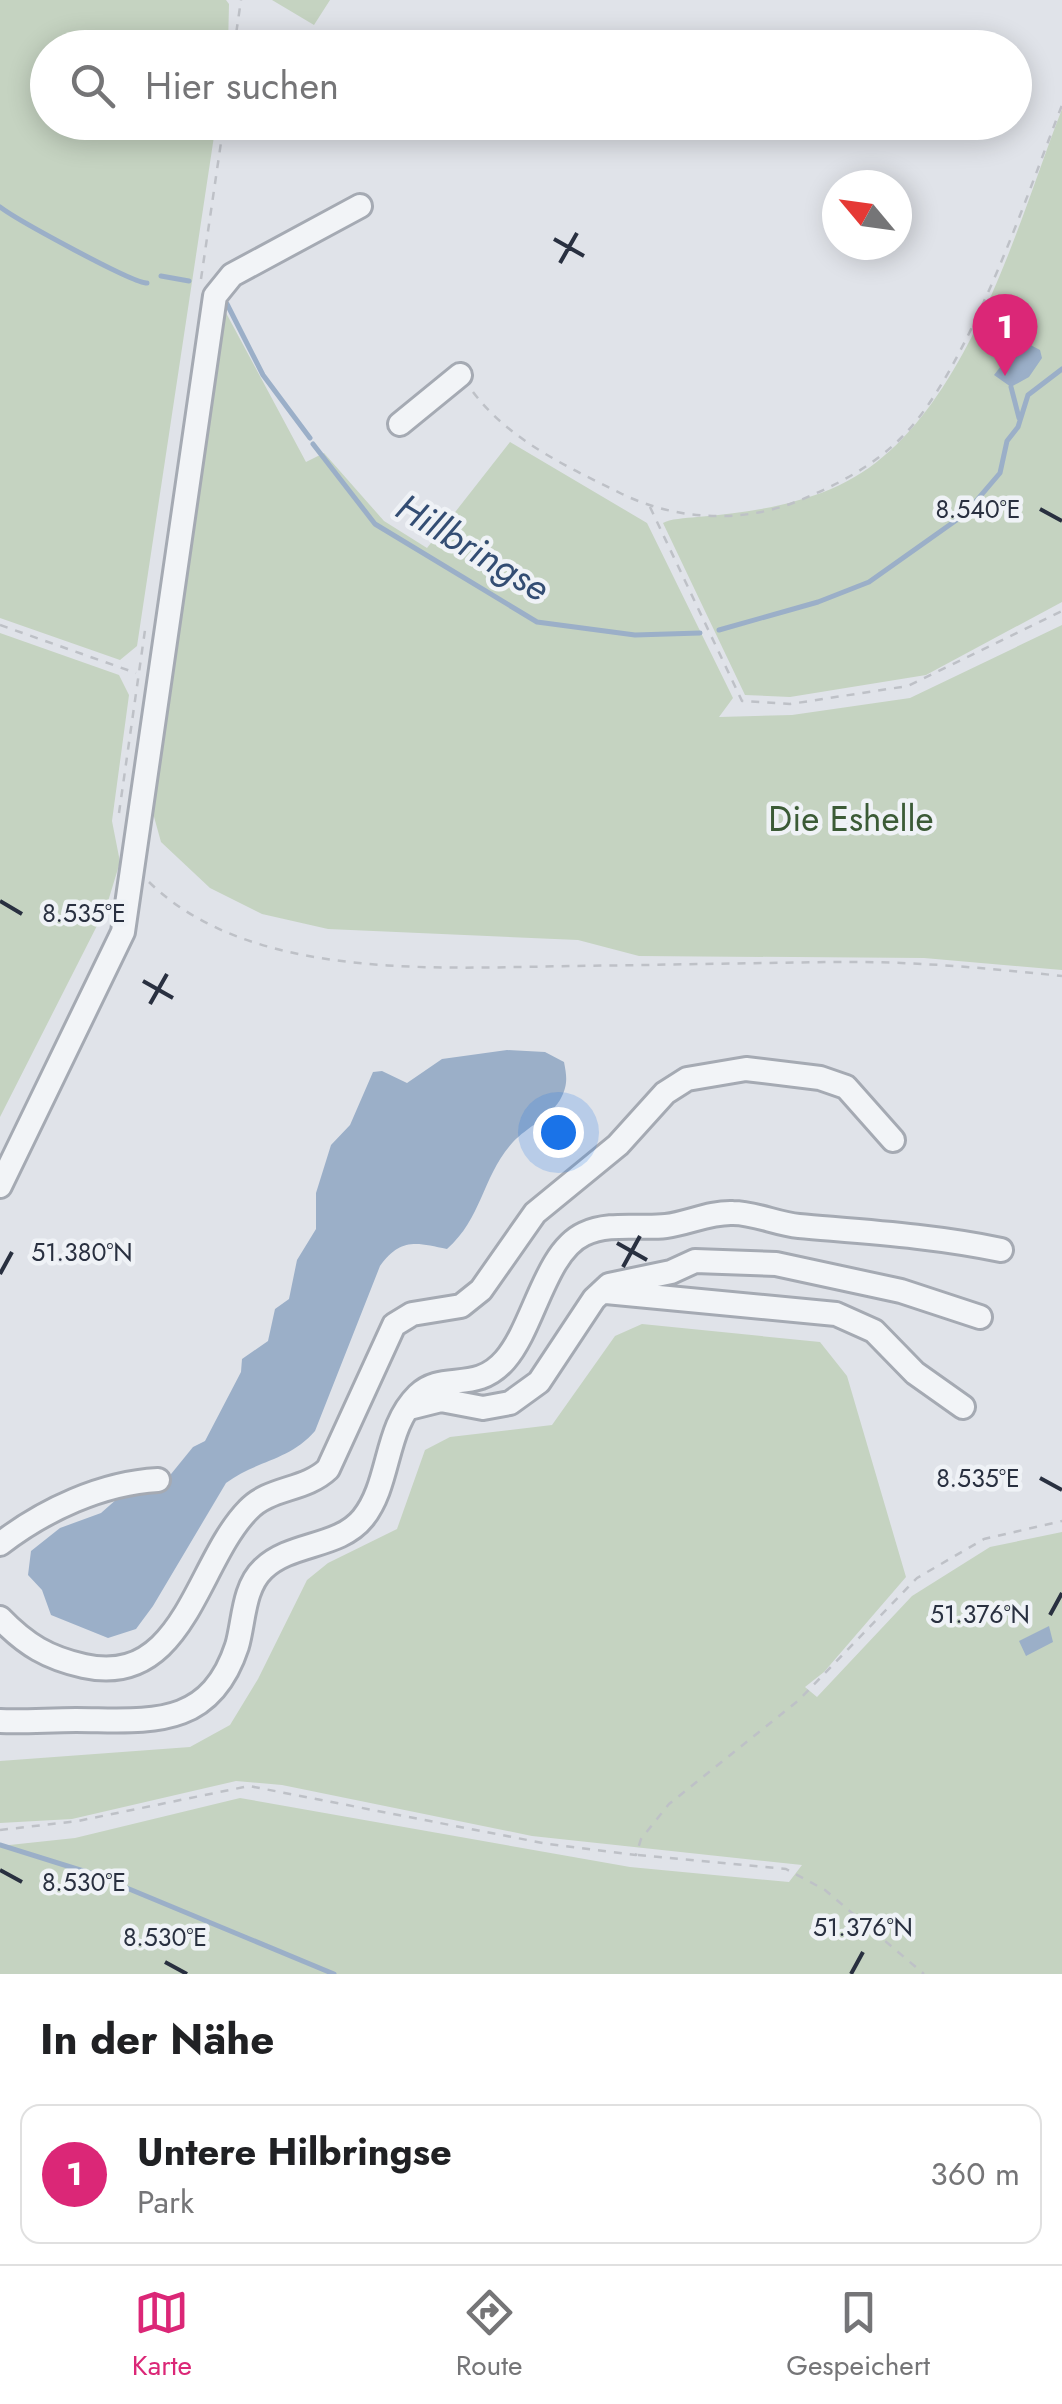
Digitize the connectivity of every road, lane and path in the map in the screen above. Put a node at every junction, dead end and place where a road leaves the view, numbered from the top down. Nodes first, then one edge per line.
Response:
1 (240, 0) edge
2 (236, 30) edge
3 (1062, 105) edge
4 (221, 140) edge
5 (360, 206) dead end
6 (200, 287) dead end
7 (460, 375) joint
8 (400, 424) dead end
9 (650, 506) junction
10 (1062, 611) edge
11 (147, 619) dead end
12 (0, 624) edge
13 (138, 674) junction
14 (119, 821) dead end
15 (134, 866) junction
16 (1062, 976) edge
17 (893, 1140) dead end
18 (2, 1178) edge
19 (1002, 1250) dead end
20 (602, 1292) junction
21 (980, 1317) dead end
22 (963, 1406) dead end
23 (406, 1410) junction
24 (158, 1480) dead end
25 (1062, 1522) edge
26 (0, 1544) edge
27 (0, 1618) edge
28 (0, 1721) edge
29 (0, 1830) edge
30 (636, 1855) junction
31 (924, 1974) edge

1 - 2 path
3 - 9 path
4 - 6 path
5 - 15 lane
7 - 8 lane
7 - 9 path
9 - 10 path
11 - 13 path
12 - 13 path
13 - 14 path
15 - 16 path
15 - 18 lane
17 - 27 lane
19 - 23 lane
20 - 21 lane
20 - 22 lane
20 - 23 lane
23 - 28 lane
24 - 26 lane
25 - 30 path
29 - 30 path
30 - 31 path

